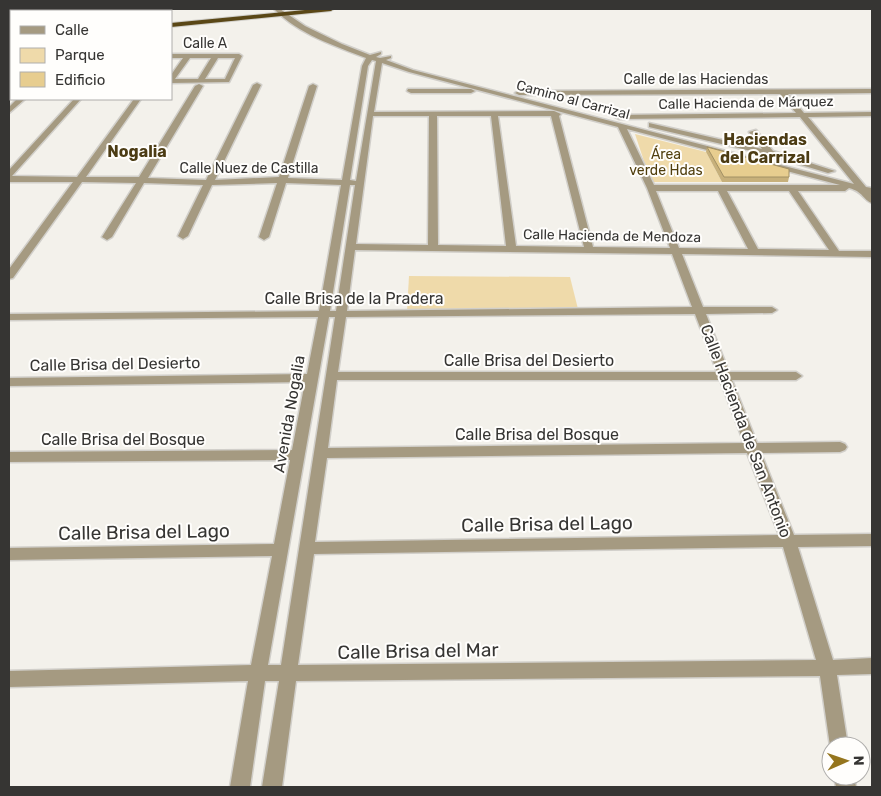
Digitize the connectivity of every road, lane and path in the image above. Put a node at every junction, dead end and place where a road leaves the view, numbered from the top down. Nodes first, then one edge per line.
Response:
1 (331, 9) edge
2 (278, 10) edge
3 (295, 10) edge
4 (314, 10) junction
5 (172, 19) edge
6 (308, 20) joint
7 (172, 24) edge
8 (324, 28) dead end
9 (172, 56) edge
10 (188, 56) junction
11 (216, 56) junction
12 (379, 57) junction
13 (172, 79) edge
14 (172, 80) edge
15 (199, 83) junction
16 (257, 86) dead end
17 (313, 86) dead end
18 (410, 90) dead end
19 (489, 91) junction
20 (782, 91) junction
21 (872, 91) edge
22 (519, 93) junction
23 (20, 100) edge
24 (77, 100) edge
25 (137, 100) edge
26 (9, 111) edge
27 (370, 114) junction
28 (433, 114) junction
29 (494, 114) junction
30 (554, 114) junction
31 (574, 114) junction
32 (802, 114) junction
33 (862, 114) junction
34 (872, 114) edge
35 (620, 121) junction
36 (872, 124) edge
37 (656, 126) junction
38 (753, 132) dead end
39 (649, 133) junction
40 (770, 153) junction
41 (9, 175) edge
42 (854, 177) junction
43 (9, 180) edge
44 (78, 180) junction
45 (143, 180) junction
46 (281, 180) junction
47 (209, 183) junction
48 (346, 183) junction
49 (361, 183) junction
50 (863, 184) junction
51 (791, 187) junction
52 (651, 188) junction
53 (721, 188) junction
54 (872, 189) edge
55 (872, 200) edge
56 (183, 236) dead end
57 (107, 237) dead end
58 (264, 237) dead end
59 (352, 247) junction
60 (433, 247) junction
61 (511, 249) junction
62 (589, 249) junction
63 (675, 250) junction
64 (755, 253) junction
65 (836, 253) junction
66 (872, 254) edge
67 (9, 276) edge
68 (772, 310) dead end
69 (699, 311) junction
70 (324, 314) junction
71 (340, 314) junction
72 (9, 317) edge
73 (333, 376) junction
74 (725, 376) junction
75 (796, 376) dead end
76 (312, 378) junction
77 (9, 382) edge
78 (840, 447) dead end
79 (754, 450) junction
80 (320, 453) junction
81 (298, 455) junction
82 (9, 457) edge
83 (788, 540) junction
84 (872, 540) edge
85 (306, 548) junction
86 (281, 550) junction
87 (9, 554) edge
88 (872, 666) edge
89 (828, 668) junction
90 (258, 673) junction
91 (288, 674) junction
92 (9, 678) edge
93 (838, 736) edge
94 (240, 787) edge
95 (272, 787) edge

1 - 4 highway
2 - 3 highway
2 - 5 highway
2 - 7 highway
2 - 12 street, Camino al Carrizal
3 - 4 highway
3 - 6 street
4 - 6 highway
8 - 12 street, Camino al Carrizal
9 - 10 street, Calle A
10 - 11 street, Calle A
10 - 13 street
11 - 15 street
11 - 15 street, Calle A
12 - 19 street, Camino al Carrizal
12 - 22 street, Camino al Carrizal
12 - 27 street
12 - 48 street, Avenida Nogalia
14 - 15 street
15 - 45 street
16 - 47 street
17 - 46 street
18 - 19 street
19 - 31 street, Camino al Carrizal
20 - 21 street, Calle de las Haciendas
20 - 22 street, Calle de las Haciendas
20 - 32 street
22 - 35 street, Camino al Carrizal
23 - 26 street
24 - 41 street
25 - 44 street
27 - 28 street
27 - 49 street
28 - 29 street
28 - 60 street
29 - 30 street
29 - 61 street
30 - 31 street
30 - 62 street
31 - 35 street, Camino al Carrizal
32 - 33 street, Calle Hacienda de Márquez
32 - 35 street, Calle Hacienda de Márquez
32 - 42 street
33 - 34 street, Calle Hacienda de Márquez
33 - 36 street
35 - 37 street, Camino al Carrizal
35 - 39 street, Camino al Carrizal
35 - 52 street, Calle Hacienda de San Antonio
37 - 39 street
37 - 40 street, Camino al Carrizal
38 - 40 street
39 - 50 street, Camino al Carrizal
40 - 42 street, Camino al Carrizal
42 - 50 street
43 - 44 street, Calle Nuez de Castilla
44 - 45 street, Calle Nuez de Castilla
44 - 67 street
45 - 47 street, Calle Nuez de Castilla
45 - 57 street
46 - 47 street, Calle Nuez de Castilla
46 - 48 street, Calle Nuez de Castilla
46 - 58 street
47 - 56 street
48 - 49 street, Calle Nuez de Castilla
48 - 70 street, Avenida Nogalia
49 - 59 street
50 - 51 street
50 - 54 street
50 - 55 street
51 - 53 street
51 - 65 street
52 - 53 street
52 - 63 street, Calle Hacienda de San Antonio
53 - 64 street
59 - 60 street, Calle Hacienda de Mendoza
59 - 71 street
60 - 61 street, Calle Hacienda de Mendoza
61 - 62 street, Calle Hacienda de Mendoza
62 - 63 street, Calle Hacienda de Mendoza
63 - 64 street, Calle Hacienda de Mendoza
63 - 69 street, Calle Hacienda de San Antonio
64 - 65 street, Calle Hacienda de Mendoza
65 - 66 street, Calle Hacienda de Mendoza
68 - 69 street, Calle Brisa de la Pradera
69 - 71 street, Calle Brisa de la Pradera
69 - 74 street, Calle Hacienda de San Antonio
70 - 71 street, Calle Brisa de la Pradera
70 - 72 street, Calle Brisa de la Pradera
70 - 76 street, Avenida Nogalia
71 - 73 street
73 - 74 street, Calle Brisa del Desierto
73 - 80 street
74 - 75 street, Calle Brisa del Desierto
74 - 79 street, Calle Hacienda de San Antonio
76 - 77 street, Calle Brisa del Desierto
76 - 81 street, Avenida Nogalia
78 - 79 street, Calle Brisa del Bosque
79 - 80 street, Calle Brisa del Bosque
79 - 83 street, Calle Hacienda de San Antonio
80 - 85 street
81 - 82 street, Calle Brisa del Bosque
81 - 86 street, Avenida Nogalia
83 - 84 street, Calle Brisa del Lago
83 - 85 street, Calle Brisa del Lago
83 - 89 street, Calle Hacienda de San Antonio
85 - 91 street
86 - 87 street, Calle Brisa del Lago
86 - 90 street, Avenida Nogalia
88 - 89 street, Calle Brisa del Mar
89 - 91 street, Calle Brisa del Mar
89 - 93 street, Calle Hacienda de San Antonio
90 - 91 street, Calle Brisa del Mar
90 - 92 street, Calle Brisa del Mar
90 - 94 street, Avenida Nogalia
91 - 95 street

